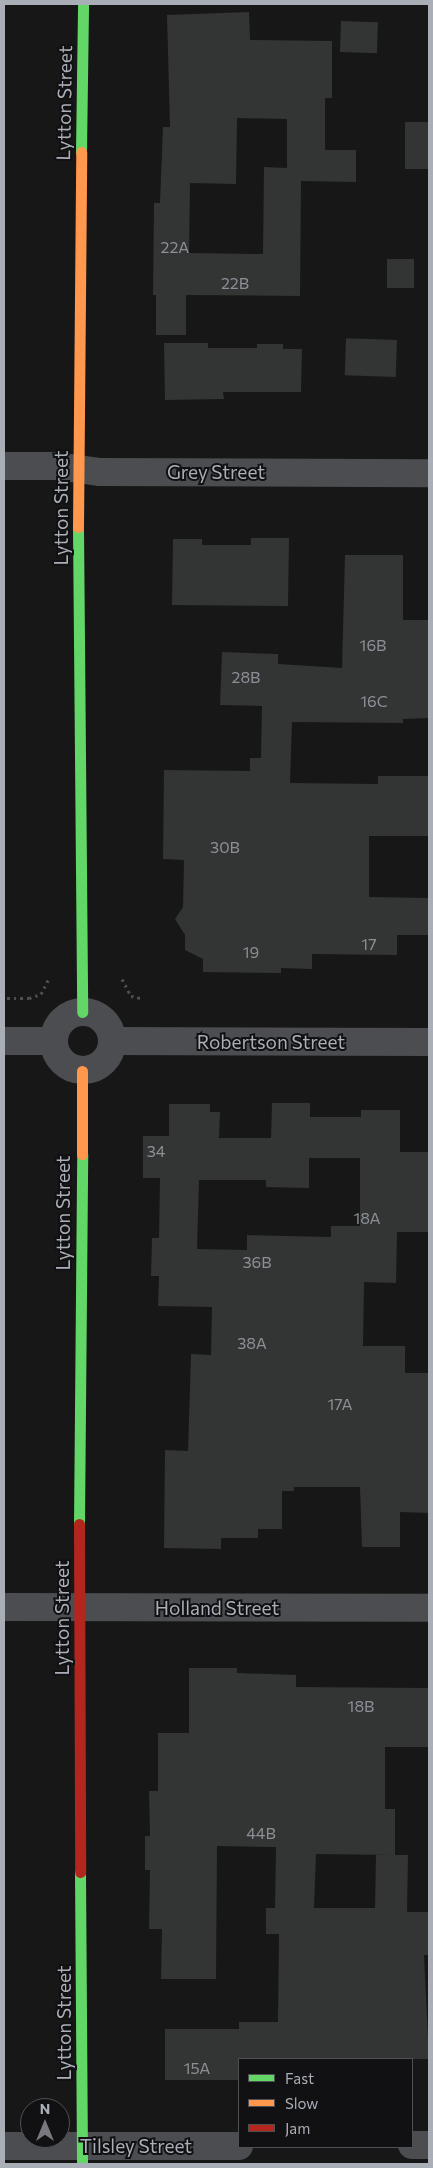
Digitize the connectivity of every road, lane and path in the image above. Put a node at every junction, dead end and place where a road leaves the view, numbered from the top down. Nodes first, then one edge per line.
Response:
1 (83, 4) edge
2 (4, 466) edge
3 (78, 469) junction
4 (429, 473) edge
5 (122, 979) dead end
6 (48, 980) dead end
7 (7, 998) dead end
8 (141, 998) dead end
9 (82, 1012) junction
10 (4, 1041) edge
11 (53, 1041) junction
12 (112, 1041) junction
13 (429, 1042) edge
14 (82, 1071) junction
15 (4, 1607) edge
16 (79, 1607) junction
17 (429, 1608) edge
18 (4, 2146) edge
19 (238, 2146) edge
20 (413, 2146) edge
21 (429, 2146) edge
22 (82, 2155) edge

1 - 3 street, Lytton Street
2 - 3 street, Grey Street
3 - 4 street, Grey Street
3 - 9 street, Lytton Street
5 - 8 path
6 - 7 path
9 - 11 street
9 - 12 street
10 - 11 street
11 - 14 street
12 - 13 street, Robertson Street
12 - 14 street
14 - 16 street, Lytton Street
15 - 16 street, Holland Street
16 - 17 street, Holland Street
16 - 22 street, Lytton Street
18 - 22 street, Tilsley Street
19 - 22 street, Tilsley Street
20 - 21 street

